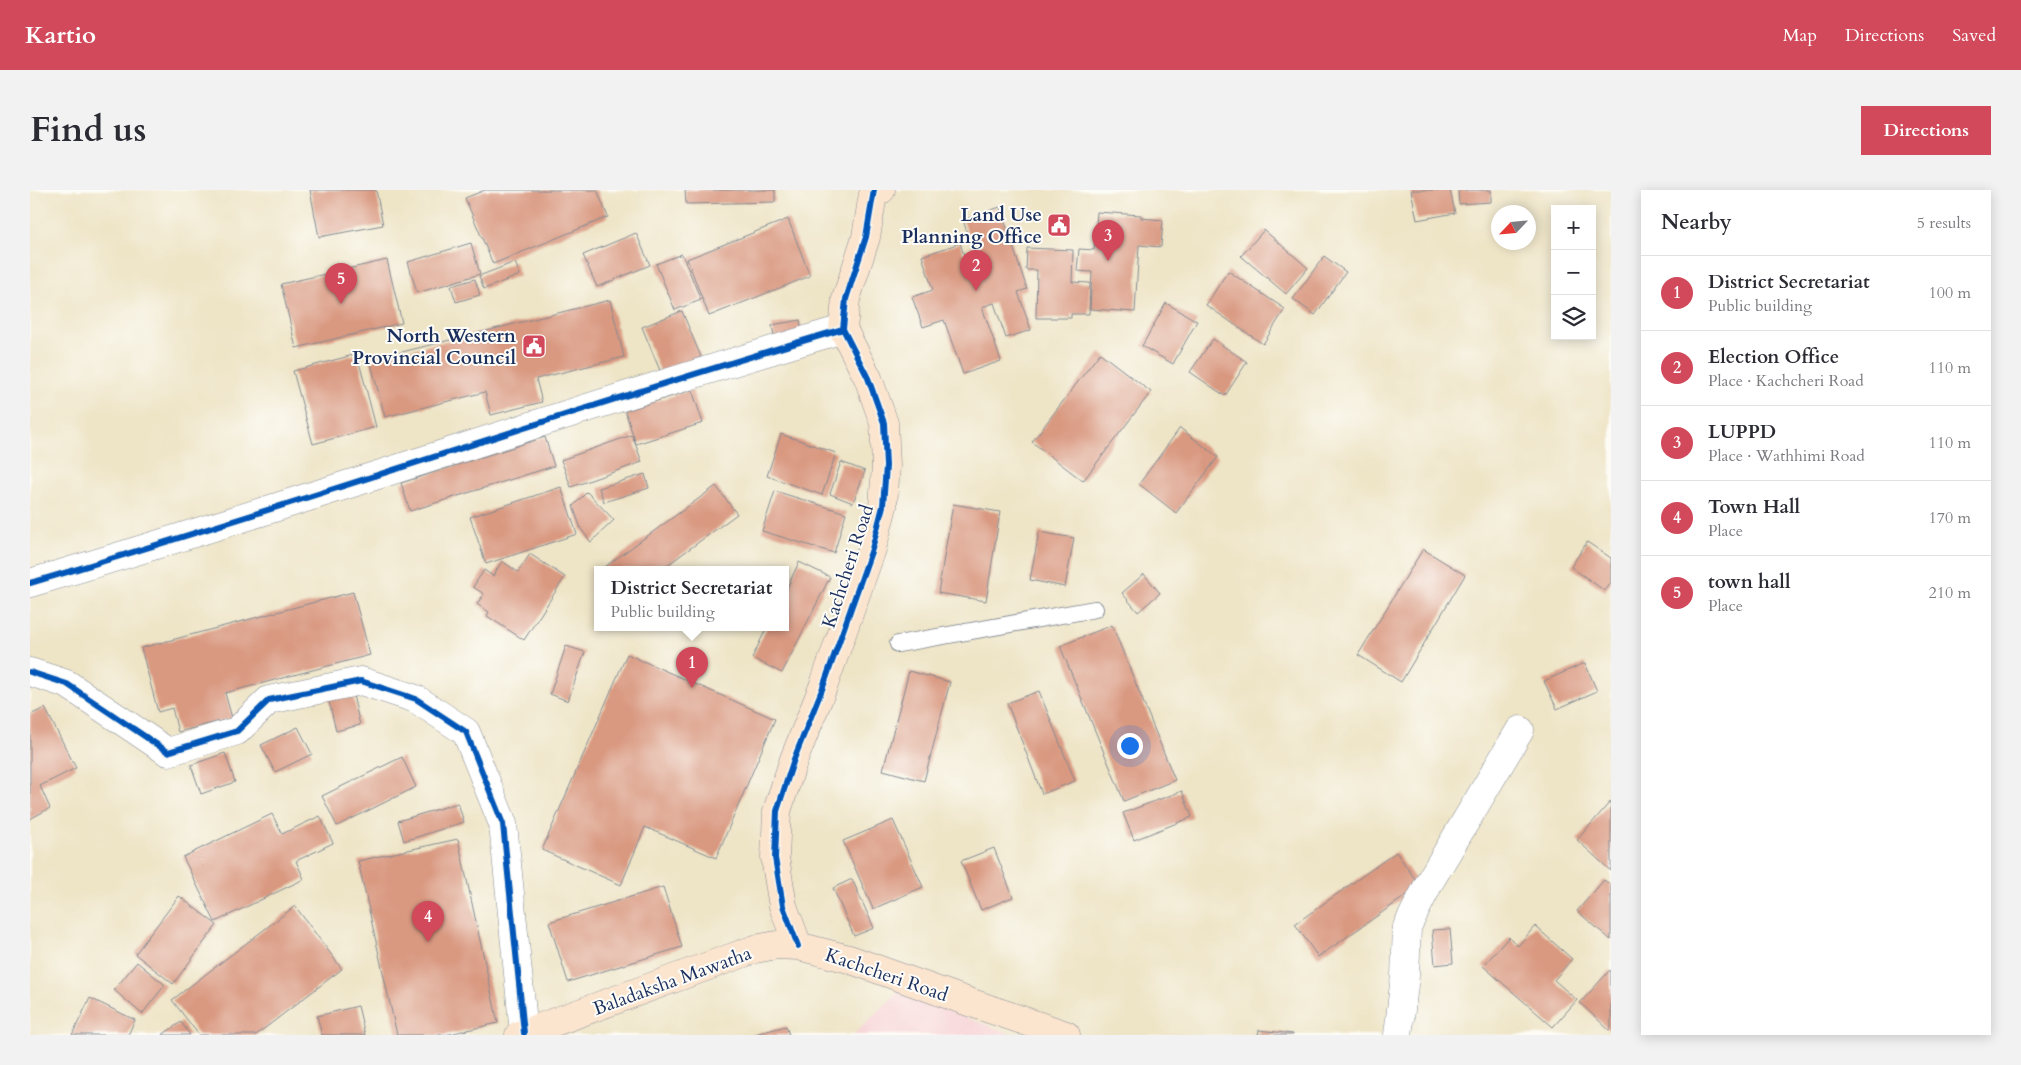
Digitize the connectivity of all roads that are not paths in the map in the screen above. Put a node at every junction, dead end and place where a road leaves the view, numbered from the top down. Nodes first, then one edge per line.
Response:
1 (876, 191) edge
2 (843, 329) junction
3 (30, 583) edge
4 (1095, 609) dead end
5 (898, 644) dead end
6 (30, 672) edge
7 (1520, 730) dead end
8 (798, 946) junction
9 (522, 1034) edge
10 (1066, 1035) edge
11 (1398, 1035) edge

1 - 2 street
2 - 3 street
2 - 8 street, Kachcheri Road
4 - 5 lane
6 - 9 street
7 - 11 street
8 - 9 street, Baladaksha Mawatha
8 - 10 street, Kachcheri Road

